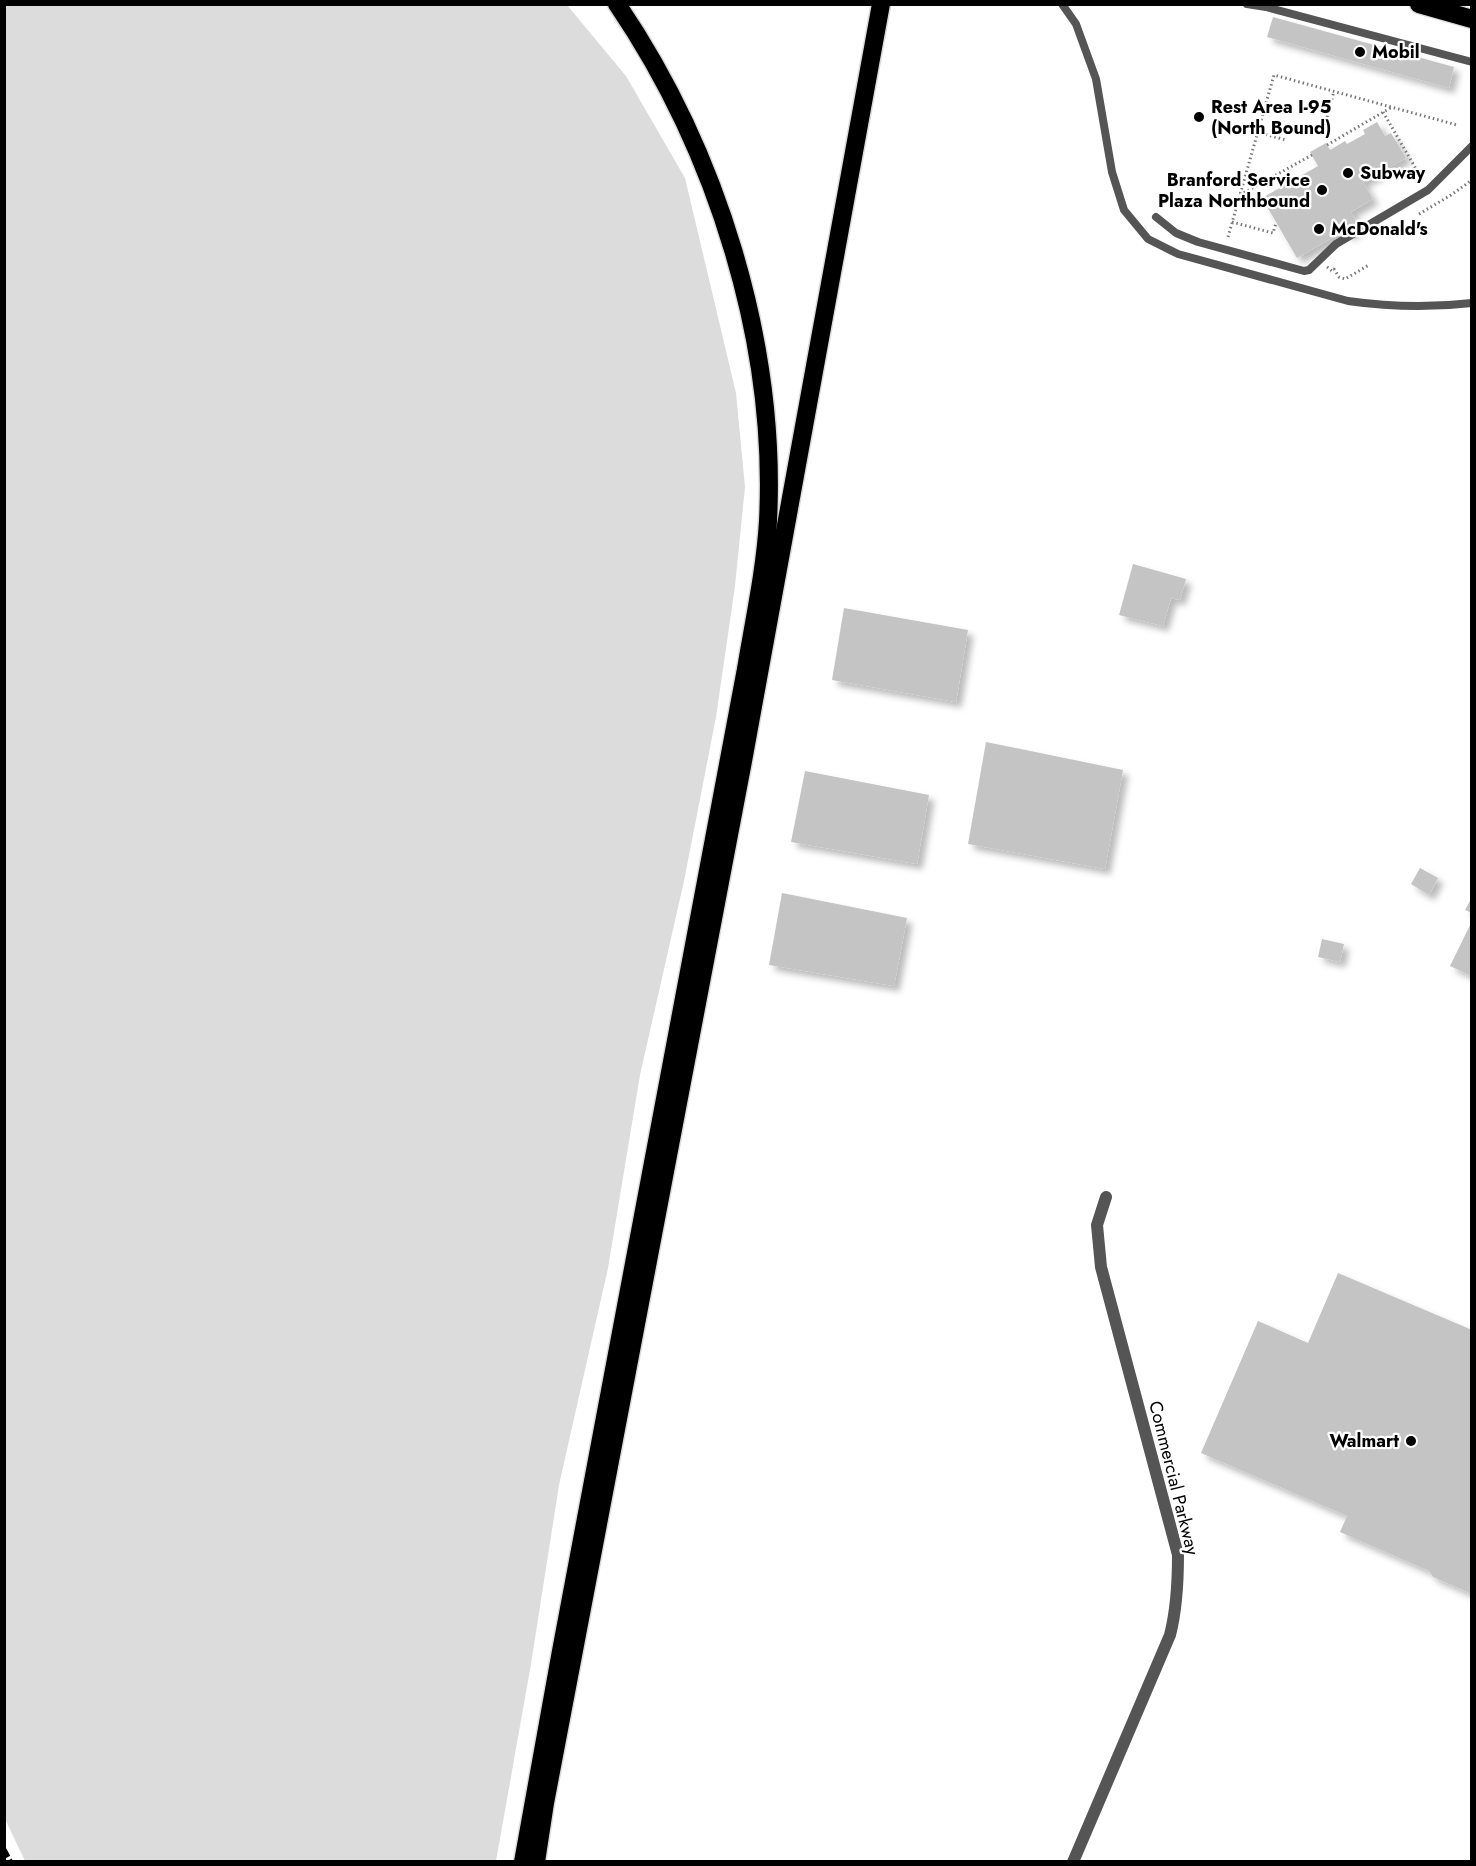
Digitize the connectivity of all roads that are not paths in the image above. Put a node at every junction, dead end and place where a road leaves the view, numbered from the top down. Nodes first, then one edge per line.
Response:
1 (617, 4) edge
2 (881, 4) edge
3 (1062, 4) edge
4 (1247, 4) edge
5 (1419, 4) edge
6 (1472, 19) edge
7 (1472, 62) edge
8 (1472, 146) edge
9 (1156, 217) dead end
10 (1472, 303) edge
11 (1106, 1197) dead end
12 (523, 1862) edge
13 (536, 1862) edge
14 (1073, 1862) edge

1 - 12 highway
2 - 13 highway
3 - 10 lane
4 - 7 lane
5 - 6 highway
8 - 9 lane
11 - 14 street, Commercial Parkway

